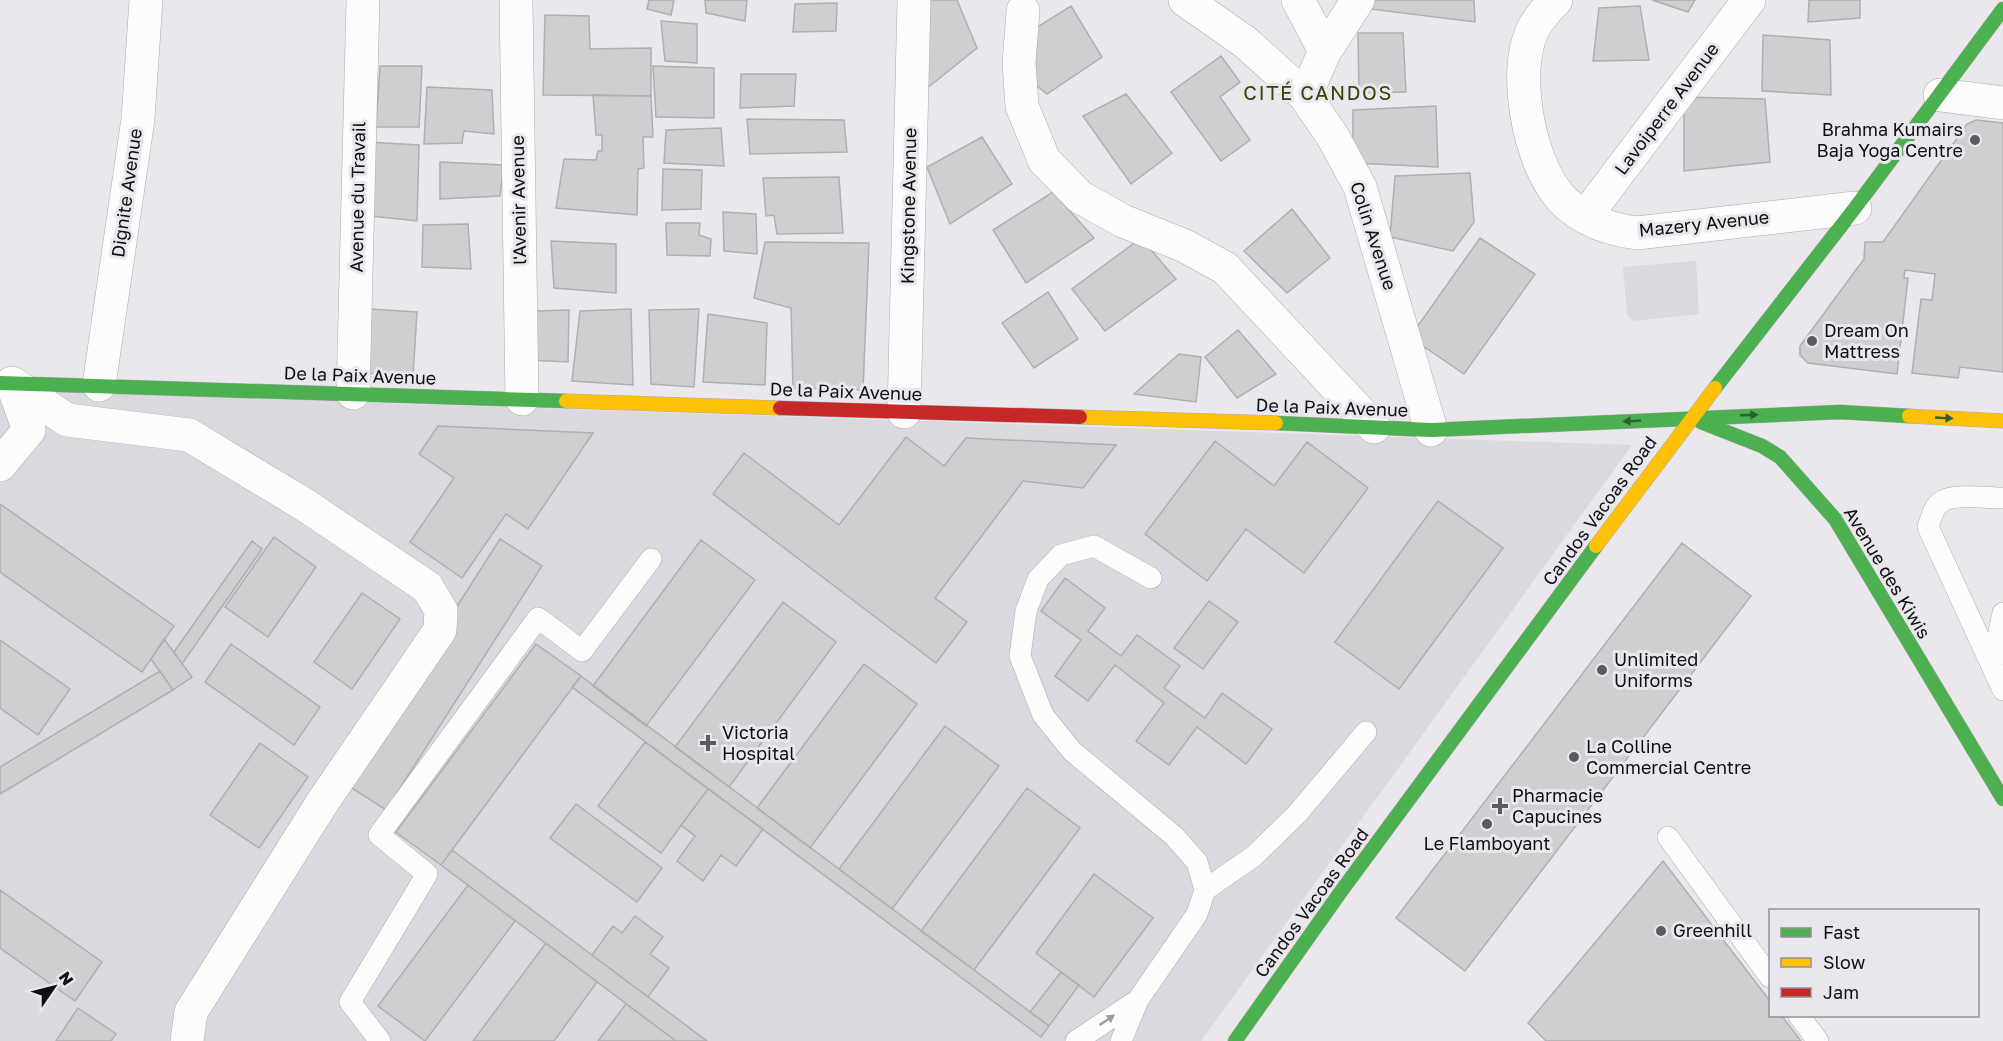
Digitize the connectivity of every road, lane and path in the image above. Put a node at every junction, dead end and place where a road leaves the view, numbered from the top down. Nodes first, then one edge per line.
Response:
1 (146, 0) edge
2 (363, 0) edge
3 (516, 0) edge
4 (914, 0) edge
5 (1185, 0) edge
6 (1298, 0) edge
7 (1358, 0) edge
8 (1556, 0) edge
9 (1749, 0) edge
10 (2003, 9) edge
11 (1023, 11) dead end
12 (1324, 51) junction
13 (1940, 95) junction
14 (1305, 96) junction
15 (2003, 103) edge
16 (1855, 208) junction
17 (1585, 217) junction
18 (6, 383) edge
19 (99, 386) junction
20 (353, 393) junction
21 (522, 399) junction
22 (904, 412) junction
23 (1691, 418) junction
24 (2003, 421) edge
25 (1374, 427) junction
26 (1431, 430) junction
27 (0, 465) edge
28 (2003, 498) edge
29 (651, 559) dead end
30 (1151, 578) dead end
31 (2003, 612) edge
32 (1992, 665) junction
33 (2003, 690) edge
34 (1366, 732) dead end
35 (2003, 799) edge
36 (1668, 837) dead end
37 (1205, 890) junction
38 (1769, 976) edge
39 (1138, 999) junction
40 (1800, 1017) edge
41 (189, 1027) edge
42 (171, 1041) edge
43 (380, 1041) edge
44 (1076, 1041) edge
45 (1121, 1041) edge
46 (1234, 1041) edge
47 (1818, 1041) edge

1 - 19 street, Dignite Avenue
2 - 20 street, Avenue du Travail
3 - 21 street, l'Avenir Avenue
4 - 22 street, Kingstone Avenue
5 - 14 street, Colin Avenue
6 - 12 street
7 - 12 street
8 - 17 street, Mazery Avenue
9 - 17 street, Lavoiperre Avenue
10 - 13 street, Candos Vacoas Road
11 - 25 street
12 - 14 street
13 - 15 street
13 - 16 street, Candos Vacoas Road
14 - 26 street, Colin Avenue
16 - 17 street, Mazery Avenue
16 - 23 street, Candos Vacoas Road
18 - 19 street, De la Paix Avenue
18 - 27 street
18 - 41 street
19 - 20 street, De la Paix Avenue
20 - 21 street, De la Paix Avenue
21 - 22 street, De la Paix Avenue
22 - 25 street, De la Paix Avenue
23 -> 24 street, De la Paix Avenue
23 -> 26 street, De la Paix Avenue
23 - 35 street, Avenue des Kiwis
23 - 46 street, Candos Vacoas Road
25 - 26 street, De la Paix Avenue
28 - 32 lane
29 - 43 lane
30 - 37 lane
31 - 32 lane
32 - 33 lane
34 - 37 lane
36 - 38 lane
37 - 39 lane
44 -> 39 lane
39 - 45 lane
40 - 47 lane
41 - 42 street

